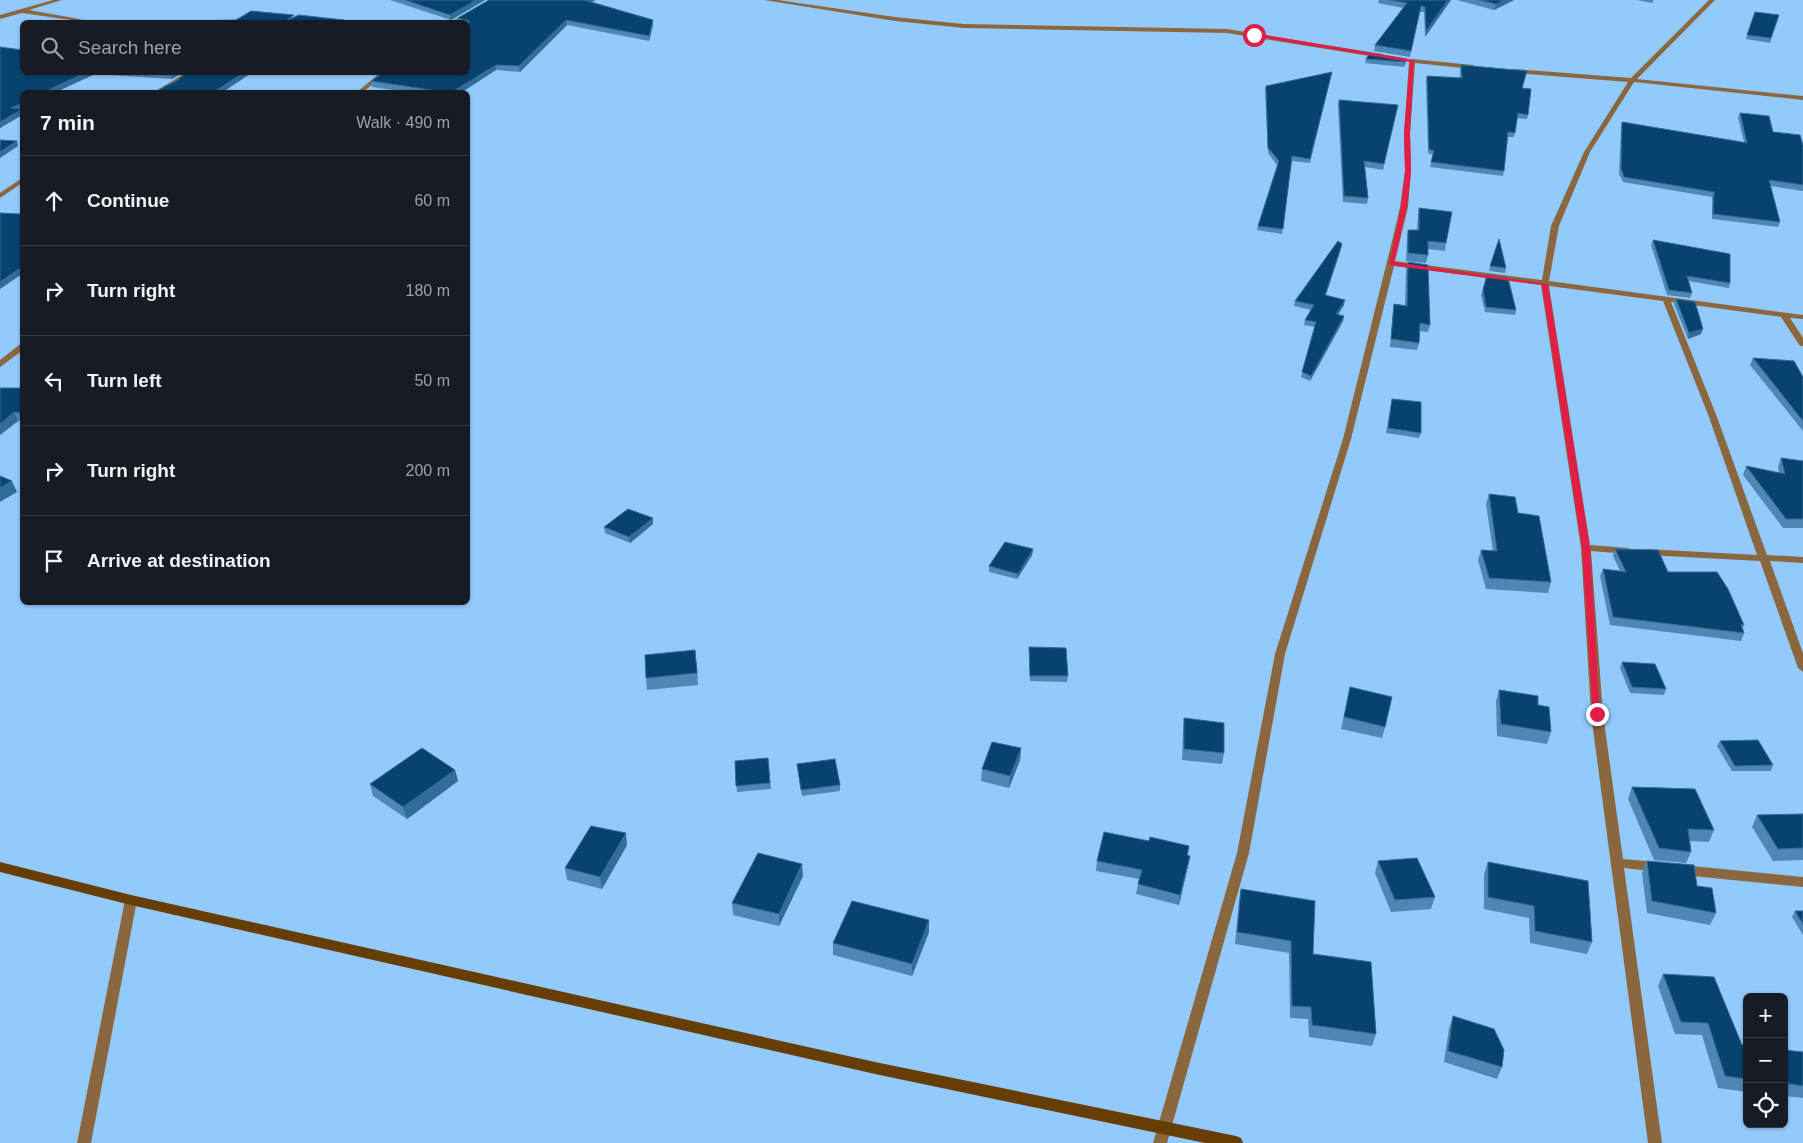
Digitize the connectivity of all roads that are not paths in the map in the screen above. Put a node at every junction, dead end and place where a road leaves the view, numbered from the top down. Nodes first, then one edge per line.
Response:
1 (60, 0) edge
2 (493, 0) edge
3 (767, 0) edge
4 (1712, 0) edge
5 (22, 11) junction
6 (0, 17) edge
7 (80, 20) edge
8 (458, 20) edge
9 (1394, 58) edge
10 (1484, 68) edge
11 (1503, 70) edge
12 (184, 75) edge
13 (381, 75) edge
14 (1632, 80) junction
15 (161, 90) edge
16 (362, 90) edge
17 (1803, 98) edge
18 (20, 181) edge
19 (0, 196) edge
20 (1391, 264) junction
21 (1544, 284) junction
22 (1666, 299) junction
23 (1784, 315) junction
24 (1803, 317) edge
25 (1803, 344) edge
26 (20, 349) edge
27 (0, 364) edge
28 (1586, 548) junction
29 (1762, 559) junction
30 (1803, 560) edge
31 (1803, 668) edge
32 (1616, 863) junction
33 (0, 867) edge
34 (1803, 882) edge
35 (131, 900) junction
36 (1162, 1136) edge
37 (84, 1143) edge
38 (1236, 1143) edge
39 (1654, 1143) edge

1 - 5 street
2 - 8 street
3 - 9 street
4 - 14 street
5 - 6 street
5 - 7 street
10 - 20 street
11 - 14 street
12 - 15 street
13 - 16 street
14 - 17 street
14 - 21 street
18 - 19 street
20 - 21 street
20 - 36 street
21 - 22 street
21 - 28 street
22 - 23 street
22 - 29 street
23 - 24 street
23 - 25 street
26 - 27 street
28 - 29 street
28 - 32 street
29 - 30 street
29 - 31 street
32 - 34 street
32 - 39 street
33 - 35 street
35 - 36 street
35 - 37 street
36 - 38 street

